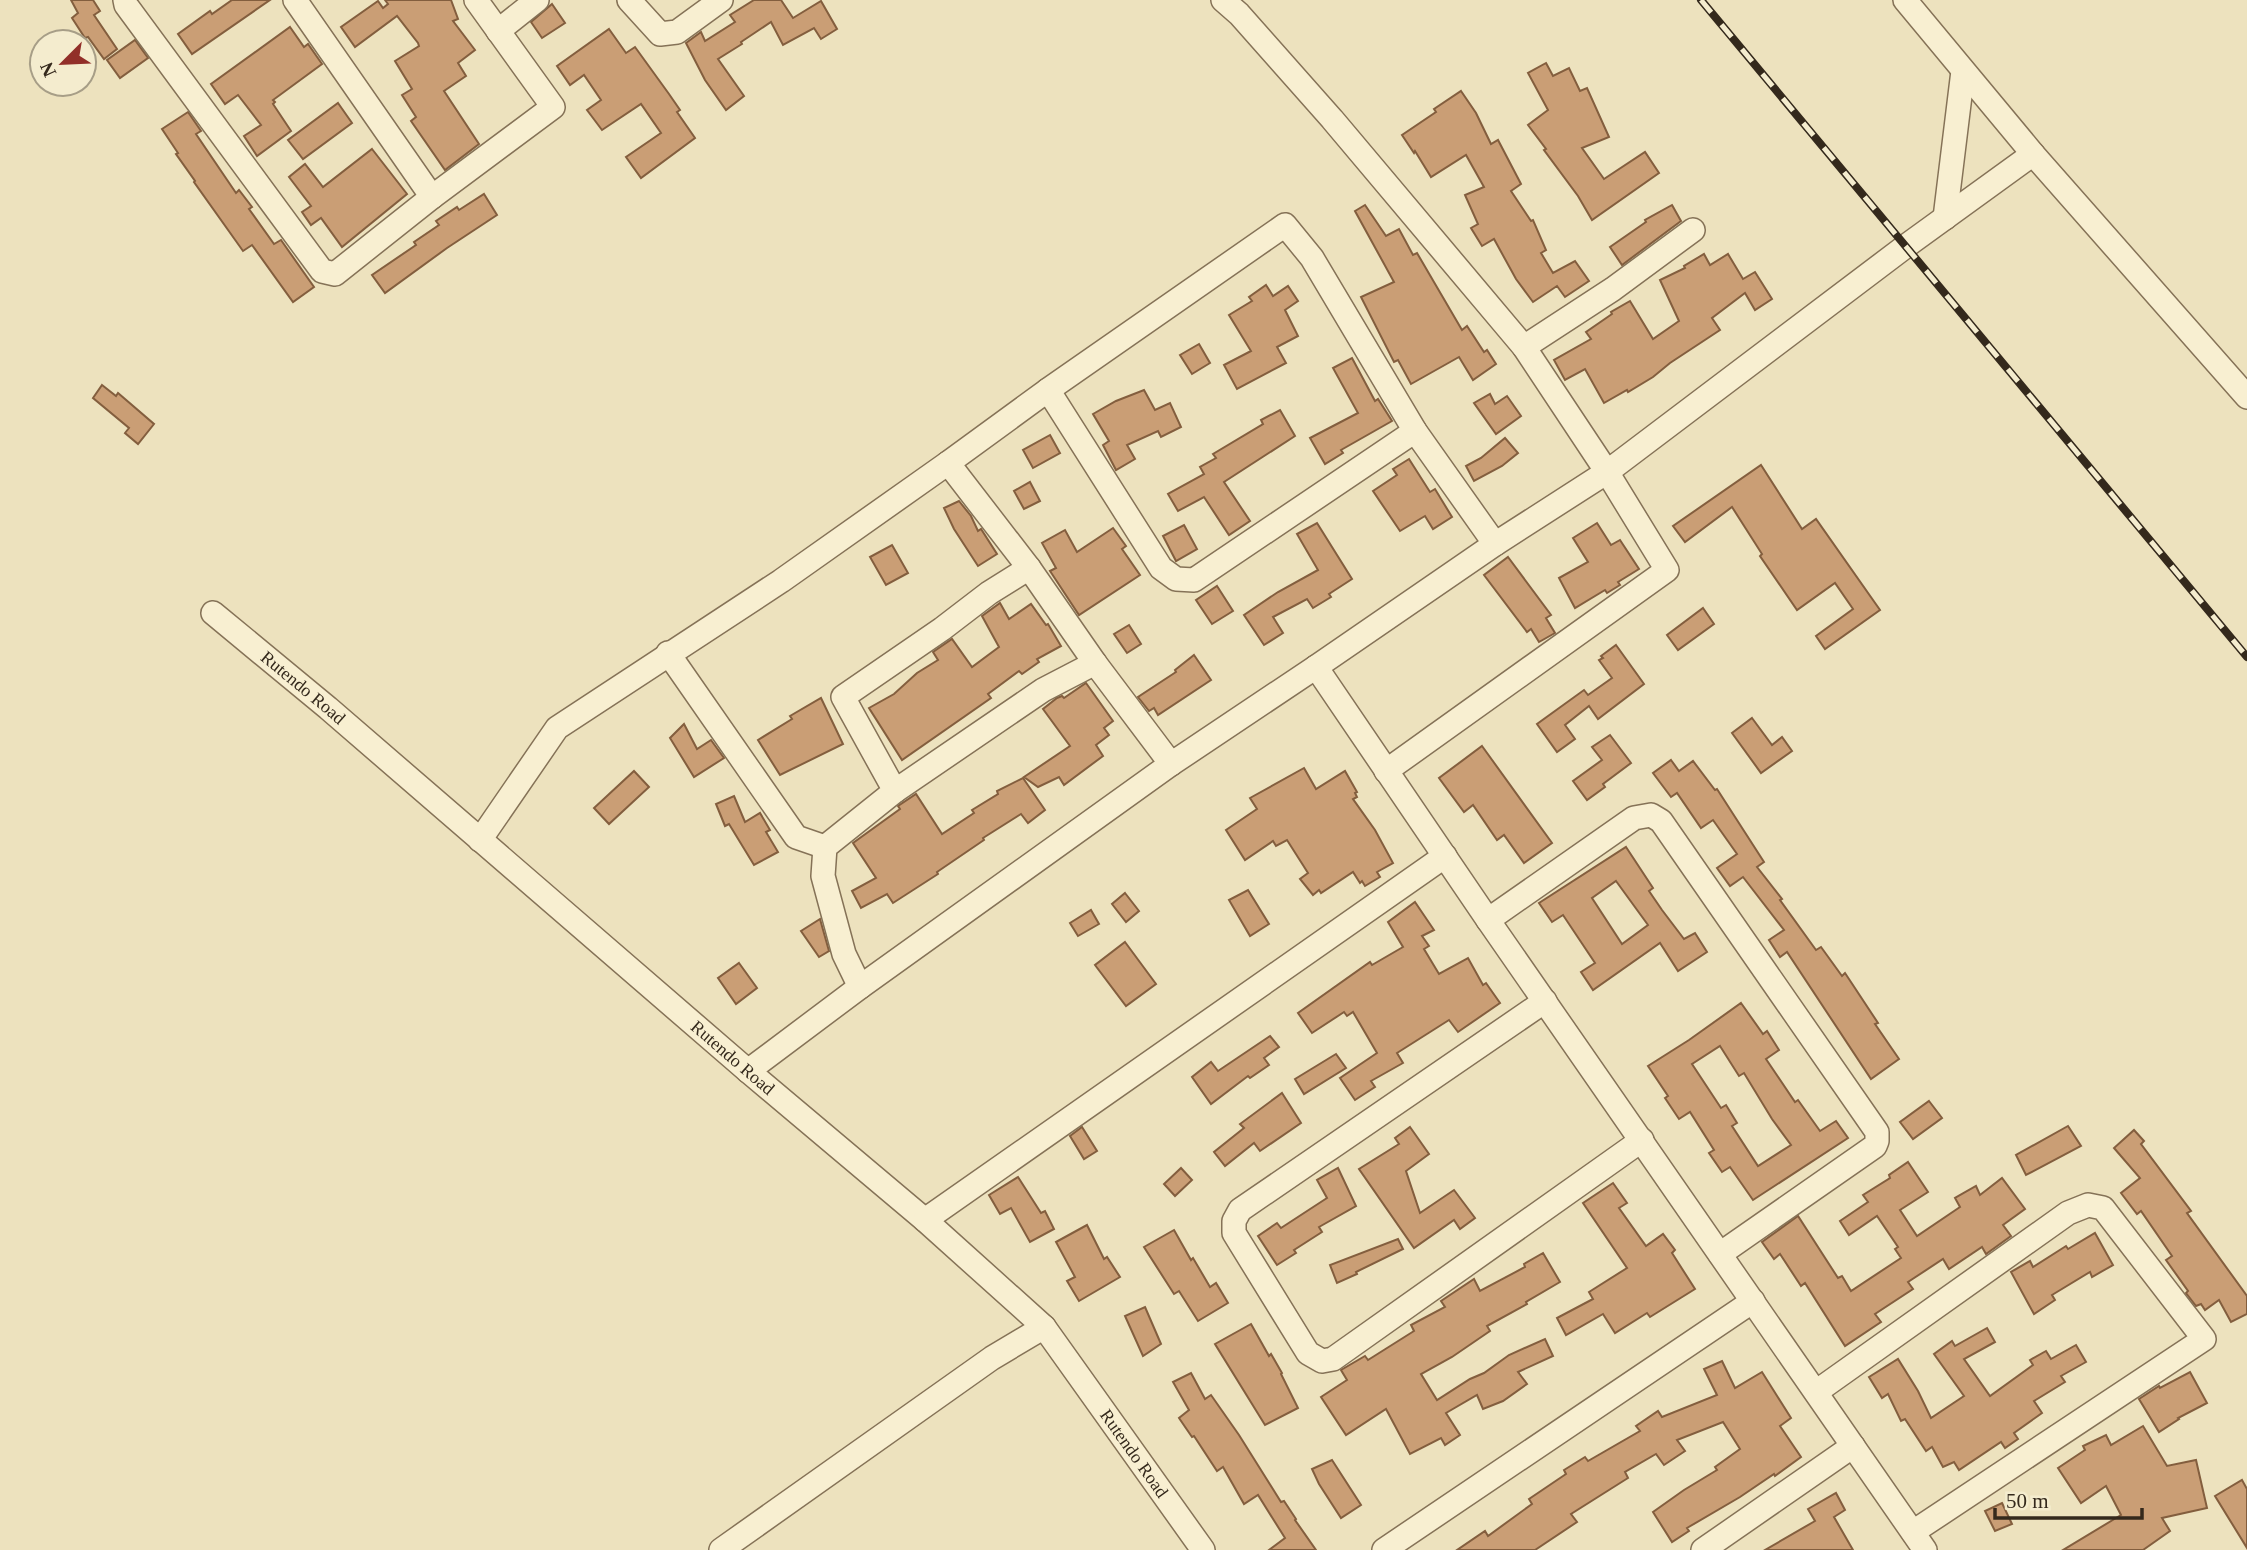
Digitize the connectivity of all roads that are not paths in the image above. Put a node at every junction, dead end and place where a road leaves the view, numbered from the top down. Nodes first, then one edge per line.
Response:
1 (125, 0) edge
2 (295, 0) edge
3 (476, 0) edge
4 (537, 0) edge
5 (629, 0) edge
6 (721, 0) edge
7 (1223, 0) edge
8 (1905, 0) edge
9 (498, 31) junction
10 (1963, 71) junction
11 (2033, 154) junction
12 (432, 197) junction
13 (1945, 218) junction
14 (1693, 230) dead end
15 (1524, 347) junction
16 (1048, 390) junction
17 (2247, 397) edge
18 (1415, 431) junction
19 (948, 463) junction
20 (1607, 472) junction
21 (1495, 544) junction
22 (1029, 568) junction
23 (213, 613) dead end
24 (668, 653) junction
25 (1095, 663) junction
26 (1317, 667) junction
27 (1171, 764) junction
28 (1386, 771) junction
29 (895, 791) junction
30 (480, 840) junction
31 (825, 847) junction
32 (1445, 856) junction
33 (1488, 920) junction
34 (860, 987) junction
35 (1545, 1001) junction
36 (748, 1071) junction
37 (1642, 1140) junction
38 (925, 1220) junction
39 (1720, 1254) junction
40 (1753, 1301) junction
41 (1044, 1327) junction
42 (1816, 1392) junction
43 (1853, 1446) junction
44 (1919, 1541) edge
45 (722, 1550) edge
46 (1203, 1550) edge
47 (1384, 1550) edge
48 (1703, 1550) edge

1 - 12 street
2 - 12 street
3 - 9 street
4 - 9 street
5 - 6 street
7 - 15 street
8 - 10 street
9 - 12 street
10 - 11 street
10 - 13 street
11 - 13 street
11 - 17 street
13 - 20 street
14 - 15 street
15 - 20 street
16 - 18 street
16 - 18 street
16 - 19 street
18 - 21 street
19 - 22 street
19 - 24 street
20 - 21 street
20 - 28 street
21 - 26 street
22 - 25 street
22 - 29 street
23 - 30 street, Rutendo Road
24 - 30 street
24 - 31 street
25 - 27 street
25 - 29 street
26 - 27 street
26 - 28 street
27 - 34 street
28 - 32 street
29 - 31 street
30 - 36 street, Rutendo Road
31 - 34 street
32 - 33 street
32 - 38 street
33 - 35 street
33 - 39 street
34 - 36 street
35 - 37 street
35 - 37 street
36 - 38 street, Rutendo Road
37 - 39 street
38 - 41 street, Rutendo Road
39 - 40 street
40 - 42 street
40 - 47 street
41 - 45 street
41 - 46 street, Rutendo Road
42 - 43 street
42 - 44 street
43 - 44 street
43 - 48 street

